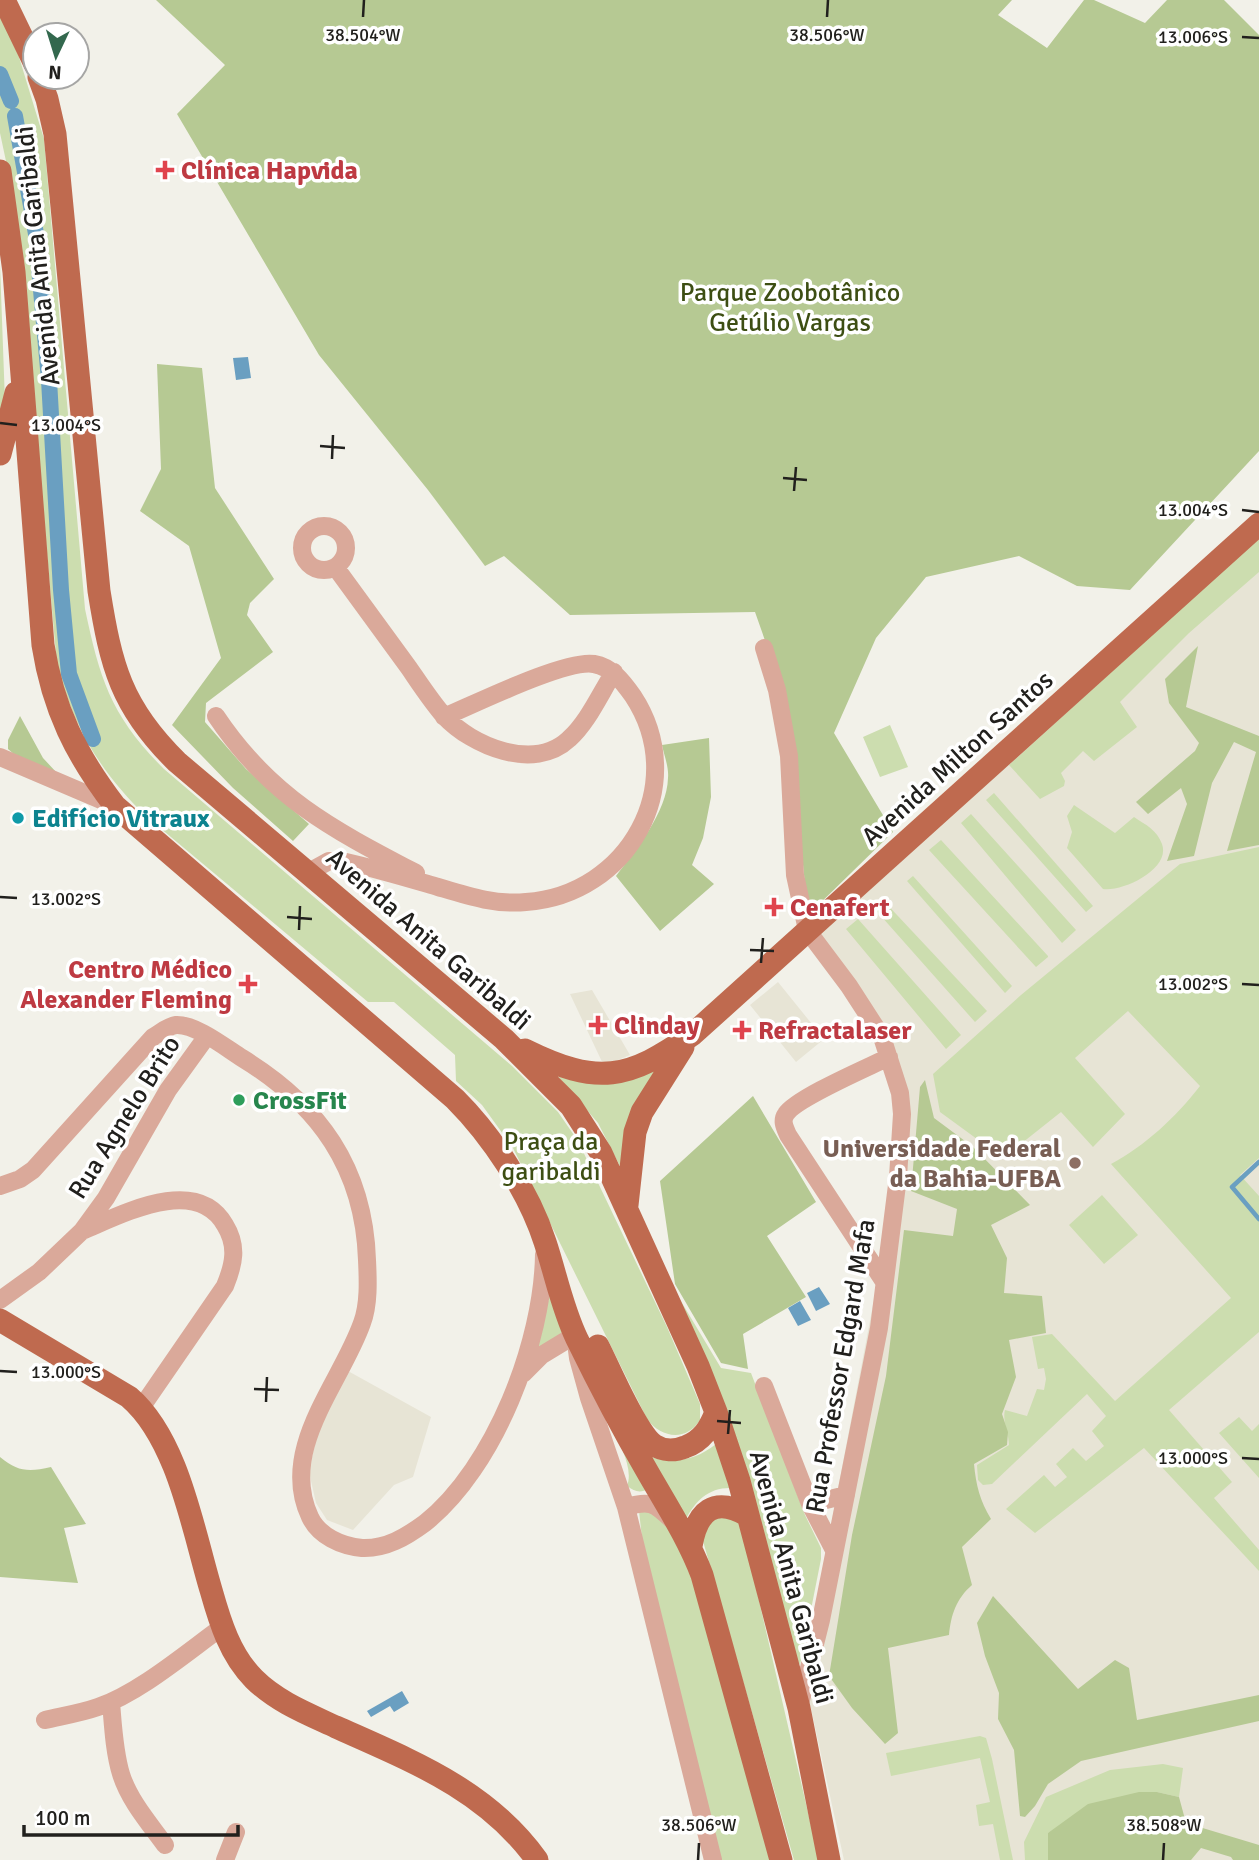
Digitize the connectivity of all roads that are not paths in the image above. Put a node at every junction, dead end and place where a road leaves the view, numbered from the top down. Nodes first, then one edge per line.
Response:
1 (4, 0) edge
2 (21, 35) edge
3 (44, 91) edge
4 (0, 171) edge
5 (21, 373) junction
6 (0, 454) edge
7 (1259, 524) edge
8 (336, 568) dead end
9 (764, 648) dead end
10 (614, 672) junction
11 (216, 716) dead end
12 (444, 717) junction
13 (0, 757) edge
14 (115, 806) junction
15 (309, 872) junction
16 (446, 890) junction
17 (807, 930) junction
18 (692, 1034) junction
19 (207, 1036) junction
20 (504, 1039) junction
21 (889, 1057) junction
22 (0, 1186) edge
23 (627, 1208) junction
24 (82, 1231) junction
25 (545, 1240) junction
26 (883, 1280) junction
27 (0, 1300) edge
28 (0, 1320) edge
29 (575, 1335) junction
30 (520, 1378) junction
31 (764, 1386) dead end
32 (141, 1408) junction
33 (716, 1412) junction
34 (846, 1495) junction
35 (810, 1504) junction
36 (626, 1507) junction
37 (747, 1515) junction
38 (685, 1536) junction
39 (834, 1550) junction
40 (222, 1628) junction
41 (111, 1702) junction
42 (799, 1708) junction
43 (45, 1720) dead end
44 (236, 1832) dead end
45 (165, 1845) dead end
46 (225, 1860) edge
47 (537, 1860) edge
48 (713, 1860) edge
49 (782, 1860) edge
50 (829, 1860) edge

1 - 2 main road
3 - 15 main road, Avenida Anita Garibaldi
4 - 5 main road, Avenida Anita Garibaldi
5 - 6 main road
5 - 14 main road, Avenida Anita Garibaldi
7 - 17 main road, Avenida Milton Santos
8 - 12 street
9 - 17 street
10 - 12 street
10 - 12 street
10 - 16 street
11 - 16 street
13 - 14 street
14 - 25 main road, Avenida Anita Garibaldi
15 - 16 street
15 - 20 main road, Avenida Anita Garibaldi
17 - 18 main road, Avenida Milton Santos
17 - 21 street, Rua Professor Edgard Mafa
18 - 20 main road, Avenida Milton Santos
18 - 23 main road, Avenida Milton Santos
19 - 22 street
19 - 24 street, Rua Agnelo Brito
19 - 30 street, Rua Agnelo Brito
20 - 23 main road, Avenida Anita Garibaldi
21 - 26 street, Rua Professor Edgard Mafa
21 - 26 street
23 - 33 main road, Avenida Anita Garibaldi
24 - 27 street, Rua Agnelo Brito
24 - 32 street
25 - 29 main road, Avenida Anita Garibaldi
25 - 30 street, Rua Agnelo Brito
25 - 33 main road
26 - 34 street, Rua Professor Edgard Mafa
28 - 32 main road
29 - 30 street, Rua Agnelo Brito
29 - 36 street, Avenida Anita Garibaldi
29 - 38 main road, Avenida Anita Garibaldi
31 - 35 street
32 - 40 main road
33 - 37 main road, Avenida Anita Garibaldi
34 - 35 street
34 - 39 street, Rua Professor Edgard Mafa
35 - 39 street
36 - 38 street
36 - 48 street, Avenida Anita Garibaldi
37 - 38 main road
37 - 42 main road, Avenida Anita Garibaldi
38 - 49 main road, Avenida Anita Garibaldi
39 - 42 street, Rua Professor Edgard Mafa
40 - 41 street
40 - 47 main road
41 - 43 street
41 - 45 street
42 - 50 main road, Avenida Anita Garibaldi
44 - 46 street

